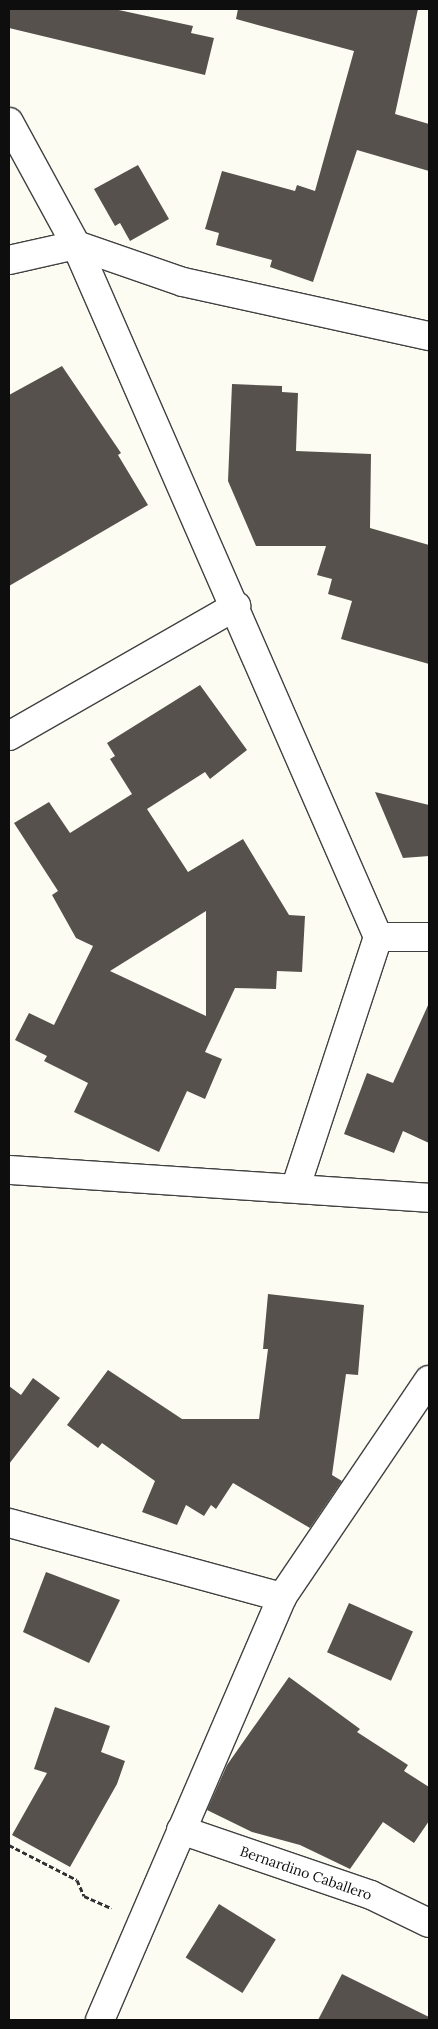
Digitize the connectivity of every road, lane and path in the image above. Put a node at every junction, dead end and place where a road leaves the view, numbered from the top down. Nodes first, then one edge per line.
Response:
1 (9, 122) edge
2 (76, 245) junction
3 (9, 260) edge
4 (429, 336) edge
5 (236, 606) junction
6 (9, 736) edge
7 (378, 936) junction
8 (429, 937) edge
9 (9, 1170) edge
10 (296, 1187) junction
11 (429, 1198) edge
12 (429, 1380) edge
13 (421, 1412) edge
14 (9, 1523) edge
15 (282, 1597) junction
16 (181, 1830) junction
17 (9, 1845) edge
18 (143, 1921) junction
19 (429, 1923) edge
20 (100, 2020) edge

1 - 2 street
2 - 3 street
2 - 4 street
2 - 5 street
5 - 6 street
5 - 7 street
7 - 8 street
7 - 10 street
9 - 10 street
10 - 11 street
12 - 13 street
13 - 15 street
14 - 15 street
15 - 16 street
16 - 18 street
16 - 19 street, Bernardino Caballero
17 - 18 path
18 - 20 street

